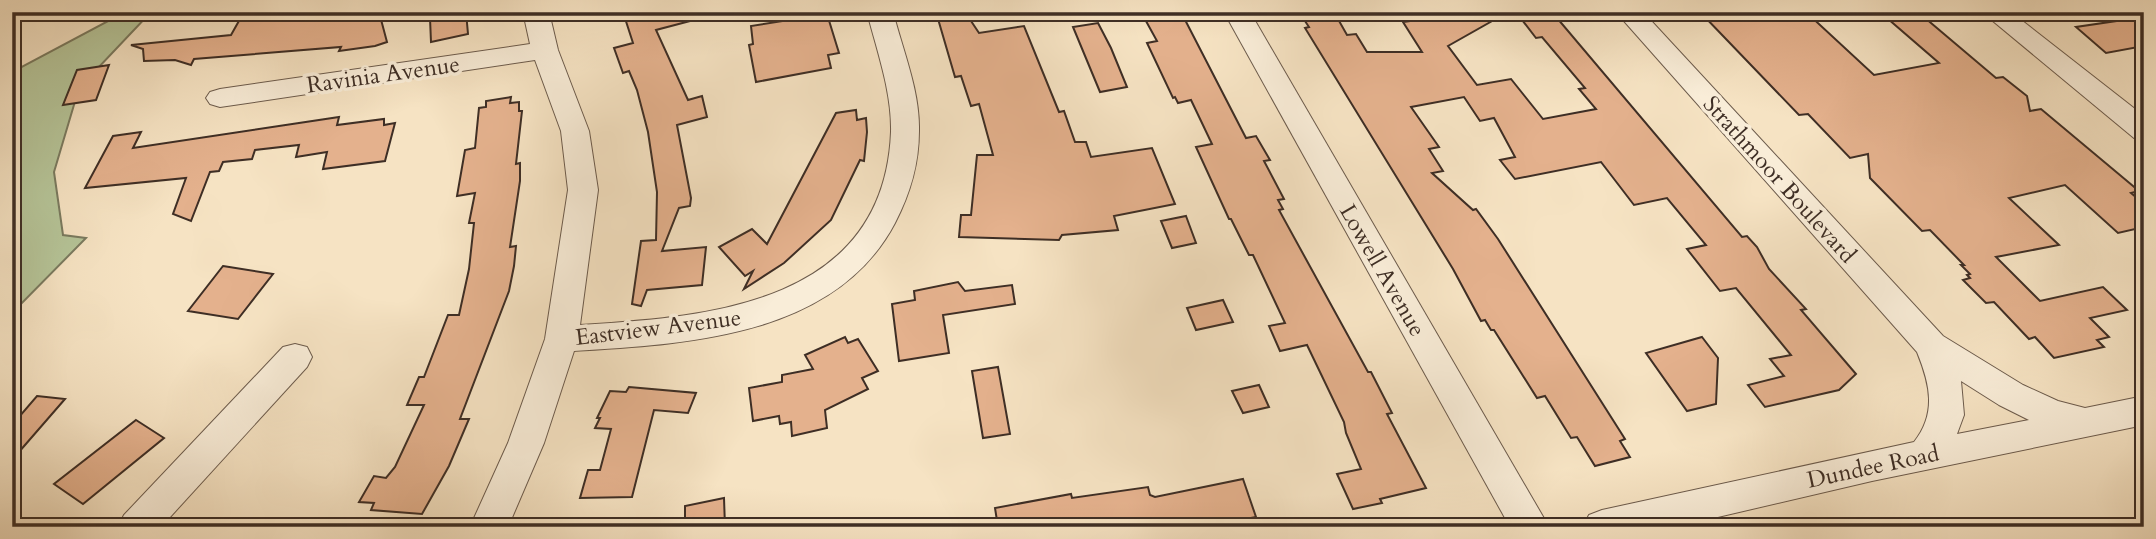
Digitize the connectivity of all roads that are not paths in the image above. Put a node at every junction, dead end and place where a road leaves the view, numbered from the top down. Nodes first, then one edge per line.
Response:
1 (536, 12) edge
2 (880, 12) edge
3 (1237, 12) edge
4 (1629, 12) edge
5 (1996, 12) edge
6 (545, 50) junction
7 (220, 98) dead end
8 (2144, 131) edge
9 (562, 340) junction
10 (1931, 345) junction
11 (295, 357) dead end
12 (2144, 410) edge
13 (2085, 423) junction
14 (1925, 455) junction
15 (1617, 525) edge
16 (137, 527) edge
17 (489, 527) edge
18 (1530, 527) edge

1 - 6 street
2 - 9 street, Eastview Avenue
3 - 18 street, Lowell Avenue
4 - 10 street, Strathmoor Boulevard
5 - 8 street
6 - 7 street, Ravinia Avenue
6 - 9 street
9 - 17 street
10 - 13 street, Strathmoor Boulevard
10 - 14 street, Strathmoor Boulevard
11 - 16 street
12 - 13 street, Dundee Road
13 - 14 street, Dundee Road
14 - 15 street, Dundee Road

